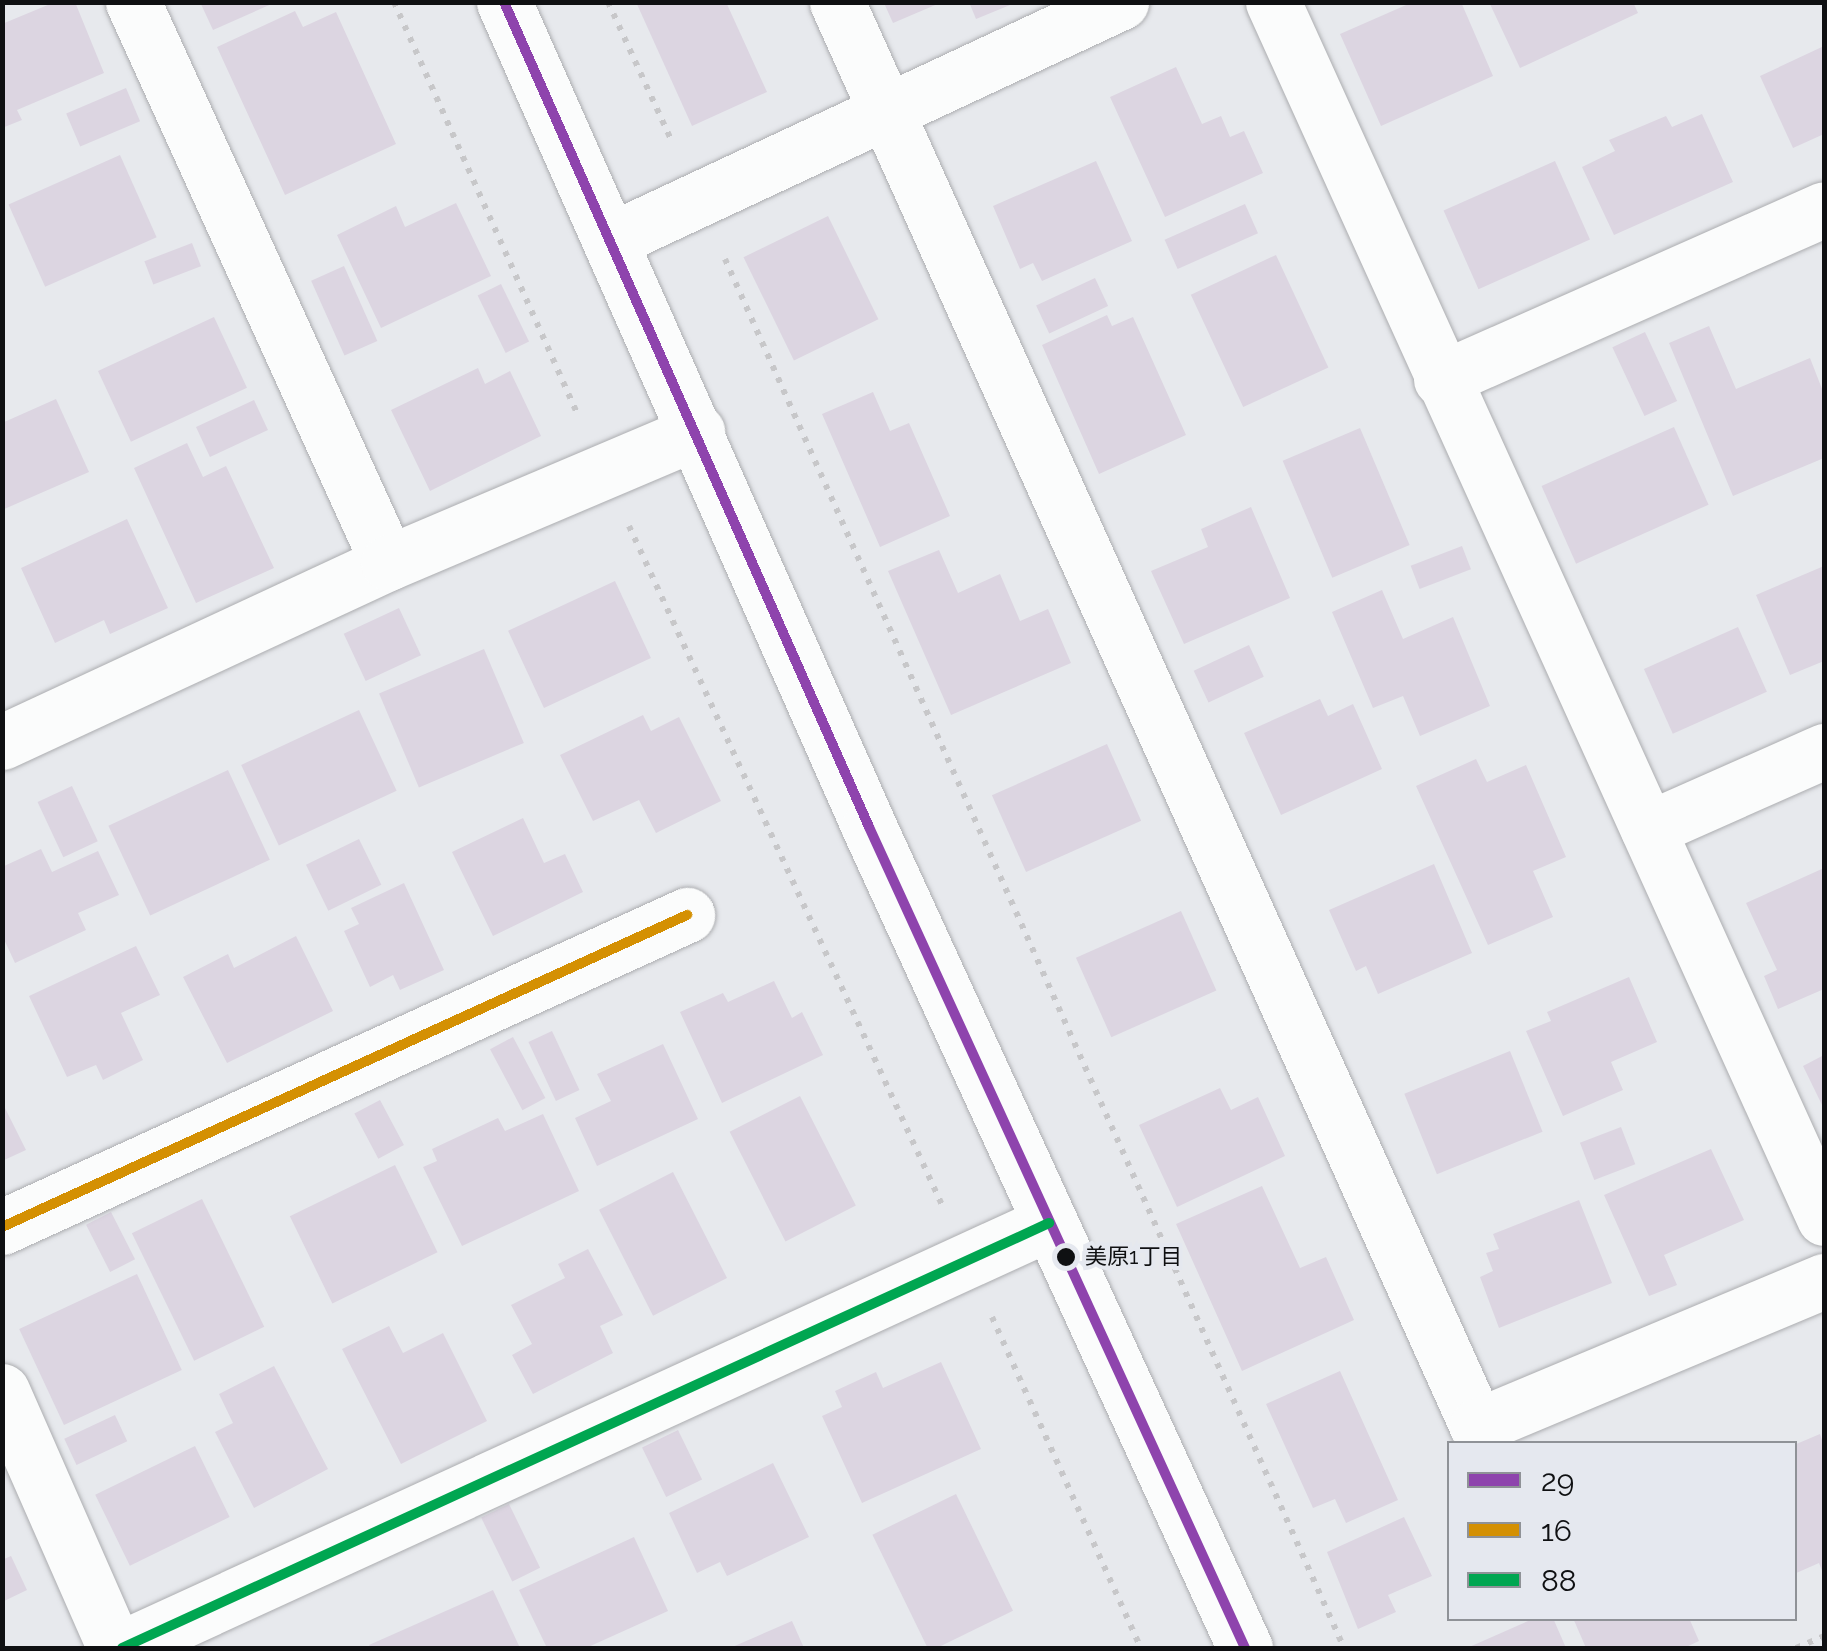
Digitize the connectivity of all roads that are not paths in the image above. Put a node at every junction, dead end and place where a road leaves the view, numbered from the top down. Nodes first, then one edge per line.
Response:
1 (133, 2) edge
2 (504, 2) edge
3 (837, 2) edge
4 (1121, 2) edge
5 (1272, 2) edge
6 (885, 111) junction
7 (1824, 209) edge
8 (610, 240) junction
9 (1442, 379) junction
10 (697, 432) junction
11 (388, 563) junction
12 (2, 742) edge
13 (1824, 751) edge
14 (1648, 829) junction
15 (687, 915) dead end
16 (1824, 1218) edge
17 (1049, 1222) junction
18 (2, 1227) edge
19 (1824, 1281) edge
20 (2, 1391) edge
21 (118, 1648) edge
22 (1244, 1648) edge

1 - 11 street
2 - 8 street
3 - 6 street
4 - 6 street
5 - 9 street
6 - 8 street
6 - 19 street
7 - 9 street
8 - 10 street
9 - 14 street
10 - 11 street
10 - 17 street
11 - 12 street
13 - 14 street
14 - 16 street
15 - 18 street
17 - 21 street
17 - 22 street
20 - 21 street

